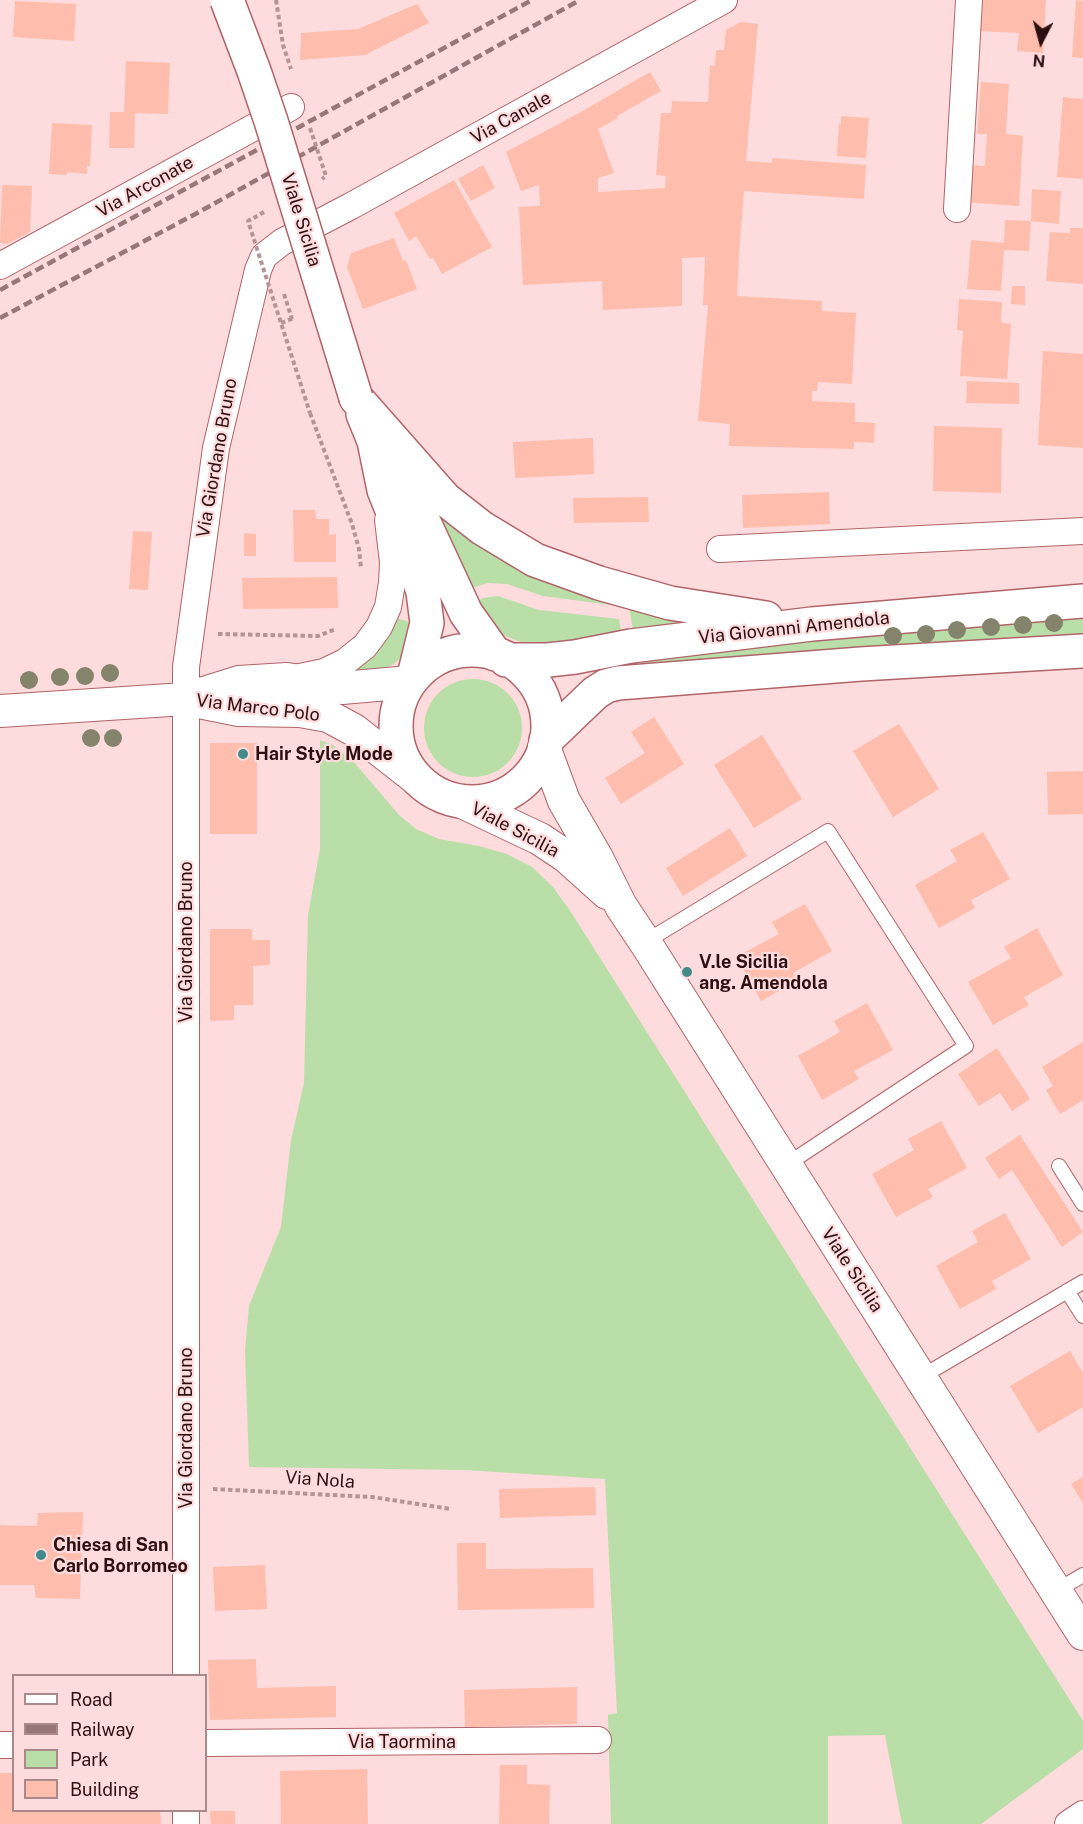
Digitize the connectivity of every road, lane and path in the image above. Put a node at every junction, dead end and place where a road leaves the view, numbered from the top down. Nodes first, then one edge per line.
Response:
1 (226, 0) edge
2 (724, 0) edge
3 (969, 0) edge
4 (291, 107) dead end
5 (273, 207) dead end
6 (957, 208) dead end
7 (297, 235) joint
8 (0, 266) edge
9 (299, 316) dead end
10 (281, 323) junction
11 (356, 398) junction
12 (374, 441) junction
13 (384, 490) junction
14 (1083, 531) edge
15 (720, 549) dead end
16 (362, 576) dead end
17 (1083, 601) edge
18 (812, 624) junction
19 (337, 628) dead end
20 (215, 634) dead end
21 (1083, 651) edge
22 (500, 657) junction
23 (287, 679) junction
24 (412, 679) junction
25 (185, 699) junction
26 (0, 711) edge
27 (545, 743) junction
28 (419, 781) junction
29 (462, 802) junction
30 (621, 906) junction
31 (645, 942) junction
32 (786, 1165) junction
33 (1059, 1166) dead end
34 (1083, 1204) edge
35 (1083, 1282) edge
36 (1067, 1291) junction
37 (1083, 1316) edge
38 (921, 1377) junction
39 (186, 1488) junction
40 (452, 1509) dead end
41 (1083, 1575) edge
42 (1056, 1591) junction
43 (1083, 1634) edge
44 (186, 1674) edge
45 (598, 1740) dead end
46 (207, 1743) edge
47 (1083, 1814) edge
48 (1068, 1824) edge

1 - 11 main road, Viale Sicilia, bridge
2 - 7 street, Via Canale
3 - 6 street
4 - 8 street, Via Arconate
5 - 10 path, bridge
7 - 25 street, Via Giordano Bruno
9 - 10 path
10 - 16 path, bridge
11 - 12 main road, Viale Sicilia
11 - 18 main road
12 - 13 main road
12 - 22 main road
13 - 23 street
13 - 24 main road
14 - 15 street
17 - 18 main road, Via Giovanni Amendola
18 - 22 main road, Via Giovanni Amendola
19 - 20 path
21 - 27 main road
22 - 24 main road
22 - 27 main road
23 - 24 street, Via Marco Polo
23 - 25 street, Via Marco Polo
24 - 28 main road
25 - 26 street, Via Marco Polo
25 - 28 street, Via Marco Polo
25 - 39 street, Via Giordano Bruno
27 - 29 main road
27 - 30 street, Viale Sicilia
28 - 29 main road
29 - 30 street, Viale Sicilia
30 - 31 street, Viale Sicilia
31 - 32 street, Viale Sicilia
31 - 32 lane
32 - 38 street, Viale Sicilia
33 - 34 lane
35 - 36 lane
36 - 37 lane
36 - 38 lane
38 - 42 street, Viale Sicilia
39 - 40 path, Via Nola
39 - 44 street, Via Giordano Bruno
41 - 42 lane
42 - 43 street, Viale Sicilia
45 - 46 street, Via Taormina
47 - 48 street

